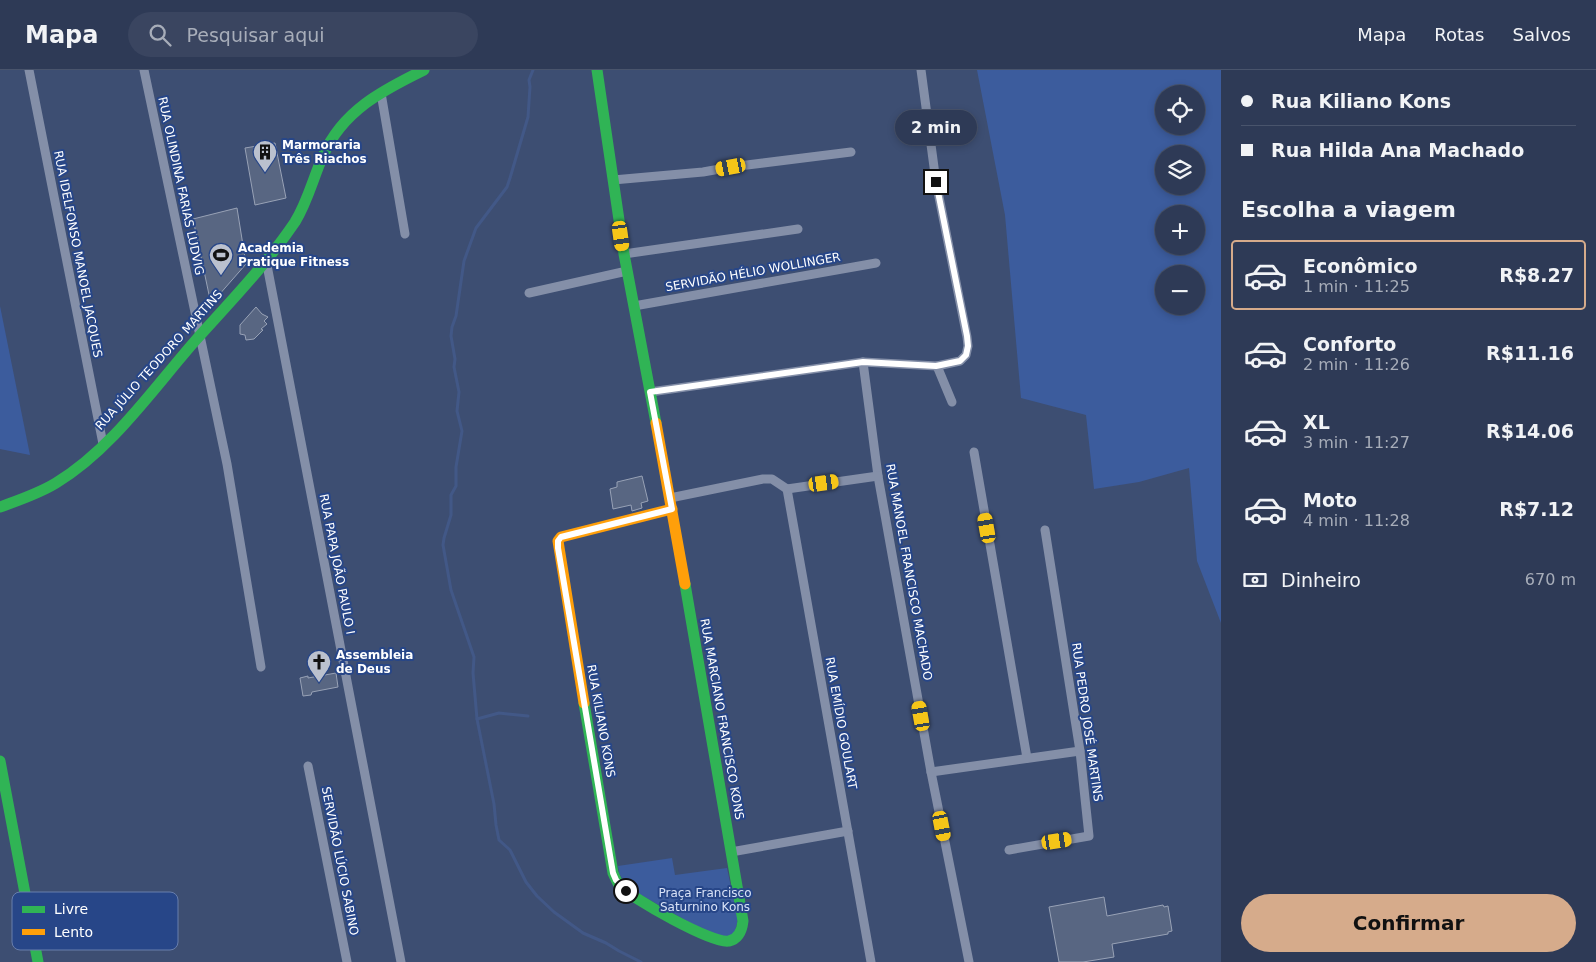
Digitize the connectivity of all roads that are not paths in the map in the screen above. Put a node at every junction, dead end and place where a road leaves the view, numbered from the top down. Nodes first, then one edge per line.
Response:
1 (29, 70) edge
2 (144, 70) edge
3 (597, 70) edge
4 (921, 70) edge
5 (421, 71) edge
6 (381, 93) junction
7 (851, 152) dead end
8 (613, 180) junction
9 (798, 228) dead end
10 (405, 234) dead end
11 (624, 254) junction
12 (266, 260) junction
13 (876, 263) dead end
14 (627, 271) junction
15 (529, 293) dead end
16 (634, 306) junction
17 (200, 336) junction
18 (863, 362) junction
19 (936, 366) junction
20 (650, 392) junction
21 (952, 402) dead end
22 (103, 444) junction
23 (974, 452) dead end
24 (878, 476) junction
25 (788, 488) junction
26 (671, 503) junction
27 (0, 506) edge
28 (1046, 530) dead end
29 (261, 667) dead end
30 (1080, 751) junction
31 (1027, 758) junction
32 (0, 761) edge
33 (308, 766) dead end
34 (931, 772) junction
35 (848, 831) junction
36 (1008, 850) dead end
37 (731, 852) junction
38 (25, 892) edge
39 (740, 933) joint
40 (347, 962) edge
41 (401, 962) edge
42 (871, 962) edge
43 (969, 962) edge

1 - 22 street, RUA IDELFONSO MANOEL JACQUES
2 - 17 street, RUA OLINDINA FARIAS LUDVIG
3 - 8 street, RUA MARCIANO FRANCISCO KONS
4 - 19 street
5 - 6 street, RUA JÚLIO TEODORO MARTINS
6 - 10 street
6 - 12 street, RUA JÚLIO TEODORO MARTINS
7 - 8 street
8 - 11 street, RUA MARCIANO FRANCISCO KONS
9 - 11 street
11 - 14 street, RUA MARCIANO FRANCISCO KONS
12 - 17 street, RUA JÚLIO TEODORO MARTINS
12 - 41 street, RUA PAPA JOÃO PAULO I
13 - 16 street, SERVIDÃO HÉLIO WOLLINGER
14 - 15 street
14 - 16 street, RUA MARCIANO FRANCISCO KONS
16 - 20 street, RUA MARCIANO FRANCISCO KONS
17 - 22 street, RUA JÚLIO TEODORO MARTINS
17 - 29 street, RUA OLINDINA FARIAS LUDVIG
18 - 19 street
18 - 20 street
18 - 24 street, RUA MANOEL FRANCISCO MACHADO
19 - 21 street
20 - 26 street, RUA MARCIANO FRANCISCO KONS
22 - 27 street, RUA JÚLIO TEODORO MARTINS
23 - 31 street
24 - 25 street
24 - 34 street, RUA MANOEL FRANCISCO MACHADO
25 - 26 street
25 - 35 street, RUA EMÍDIO GOULART
26 - 37 street, RUA MARCIANO FRANCISCO KONS
26 - 39 street, RUA KILIANO KONS
28 - 30 street, RUA PEDRO JOSÉ MARTINS
30 - 31 street
30 - 36 street, RUA PEDRO JOSÉ MARTINS
31 - 34 street
32 - 38 street
33 - 40 street, SERVIDÃO LÚCIO SABINO
34 - 43 street, RUA MANOEL FRANCISCO MACHADO
35 - 37 street
35 - 42 street, RUA EMÍDIO GOULART
37 - 39 street, RUA MARCIANO FRANCISCO KONS

